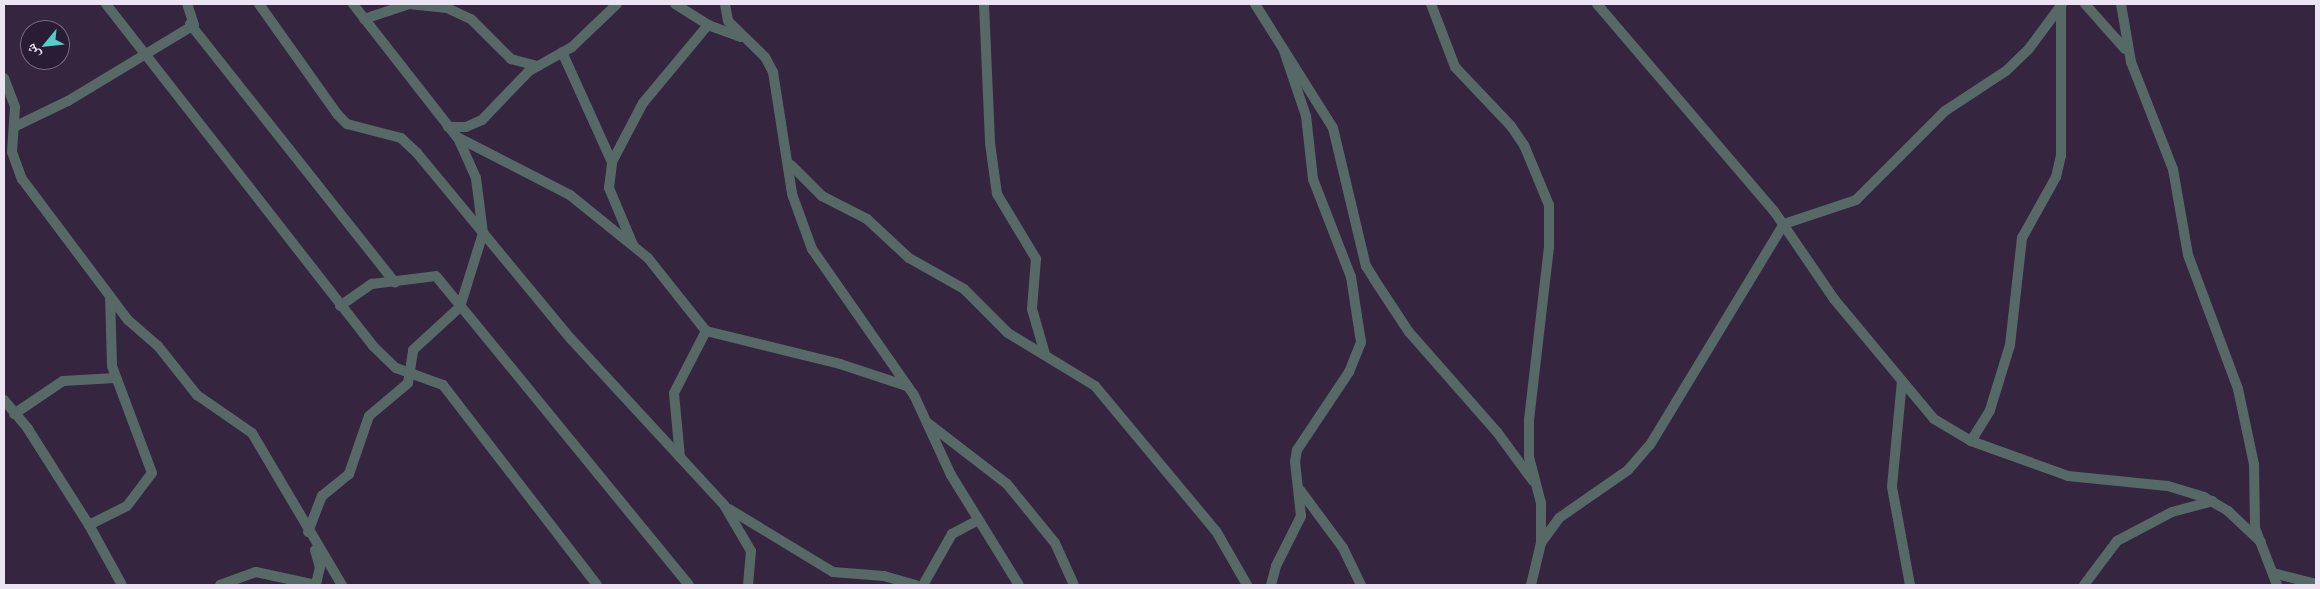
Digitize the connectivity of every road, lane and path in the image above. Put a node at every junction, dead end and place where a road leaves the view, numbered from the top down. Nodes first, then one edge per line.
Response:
1 (106, 4) edge
2 (187, 4) edge
3 (259, 4) edge
4 (354, 4) edge
5 (617, 4) edge
6 (675, 4) edge
7 (725, 4) edge
8 (984, 4) edge
9 (1255, 4) edge
10 (1431, 4) edge
11 (1597, 4) edge
12 (2084, 4) edge
13 (2121, 4) edge
14 (2062, 6) edge
15 (364, 19) junction
16 (190, 24) junction
17 (708, 25) junction
18 (746, 39) junction
19 (1284, 51) junction
20 (146, 52) junction
21 (562, 52) junction
22 (2129, 54) junction
23 (538, 66) junction
24 (4, 78) edge
25 (16, 126) junction
26 (448, 127) junction
27 (457, 137) junction
28 (612, 162) junction
29 (791, 165) junction
30 (1784, 224) junction
31 (483, 233) junction
32 (634, 247) junction
33 (395, 282) junction
34 (110, 296) junction
35 (340, 306) junction
36 (460, 306) junction
37 (706, 331) junction
38 (1045, 354) junction
39 (407, 371) junction
40 (115, 378) junction
41 (1902, 381) junction
42 (907, 386) junction
43 (4, 400) edge
44 (14, 414) junction
45 (927, 423) junction
46 (1971, 441) junction
47 (680, 457) junction
48 (1537, 486) junction
49 (1300, 490) junction
50 (2214, 501) junction
51 (724, 505) junction
52 (978, 520) junction
53 (89, 525) junction
54 (309, 532) junction
55 (2261, 542) junction
56 (1541, 543) junction
57 (2273, 573) junction
58 (2316, 584) edge
59 (122, 585) edge
60 (220, 585) edge
61 (316, 585) edge
62 (342, 585) edge
63 (597, 585) edge
64 (689, 585) edge
65 (748, 585) edge
66 (916, 585) edge
67 (923, 585) edge
68 (1019, 585) edge
69 (1074, 585) edge
70 (1247, 585) edge
71 (1271, 585) edge
72 (1361, 585) edge
73 (1531, 585) edge
74 (1910, 585) edge
75 (2084, 585) edge
76 (2278, 585) edge

1 - 20 street
2 - 16 street
3 - 31 street
4 - 15 street
5 - 21 street
6 - 17 street
7 - 18 street
8 - 38 street
9 - 19 street
10 - 48 street
11 - 30 street
12 - 22 street
13 - 22 street
14 - 30 street
14 - 46 street
15 - 23 street
15 - 26 street
16 - 20 street
16 - 33 street
17 - 18 street
17 - 28 street
18 - 29 street
19 - 48 street
19 - 49 street
20 - 25 street
20 - 35 street
21 - 23 street
21 - 28 street
22 - 55 street
23 - 26 street
24 - 25 street
25 - 34 street
26 - 27 street
27 - 31 street
27 - 32 street
28 - 32 street
29 - 38 street
29 - 42 street
30 - 41 street
30 - 56 street
31 - 36 street
31 - 47 street
32 - 37 street
33 - 35 street
33 - 36 street
34 - 40 street
34 - 54 street
35 - 39 street
36 - 39 street
36 - 64 street
37 - 42 street
37 - 47 street
38 - 70 street
39 - 54 street
39 - 63 street
40 - 44 street
40 - 53 street
41 - 46 street
41 - 74 street
42 - 45 street
43 - 44 street
44 - 53 street
45 - 52 street
45 - 69 street
46 - 50 street
47 - 51 street
48 - 56 street
49 - 71 street
49 - 72 street
50 - 55 street
50 - 75 street
51 - 65 street
51 - 66 street
52 - 67 street
52 - 68 street
53 - 59 street
54 - 61 street
54 - 62 street
55 - 57 street
56 - 73 street
57 - 58 street
57 - 76 street
60 - 61 street

